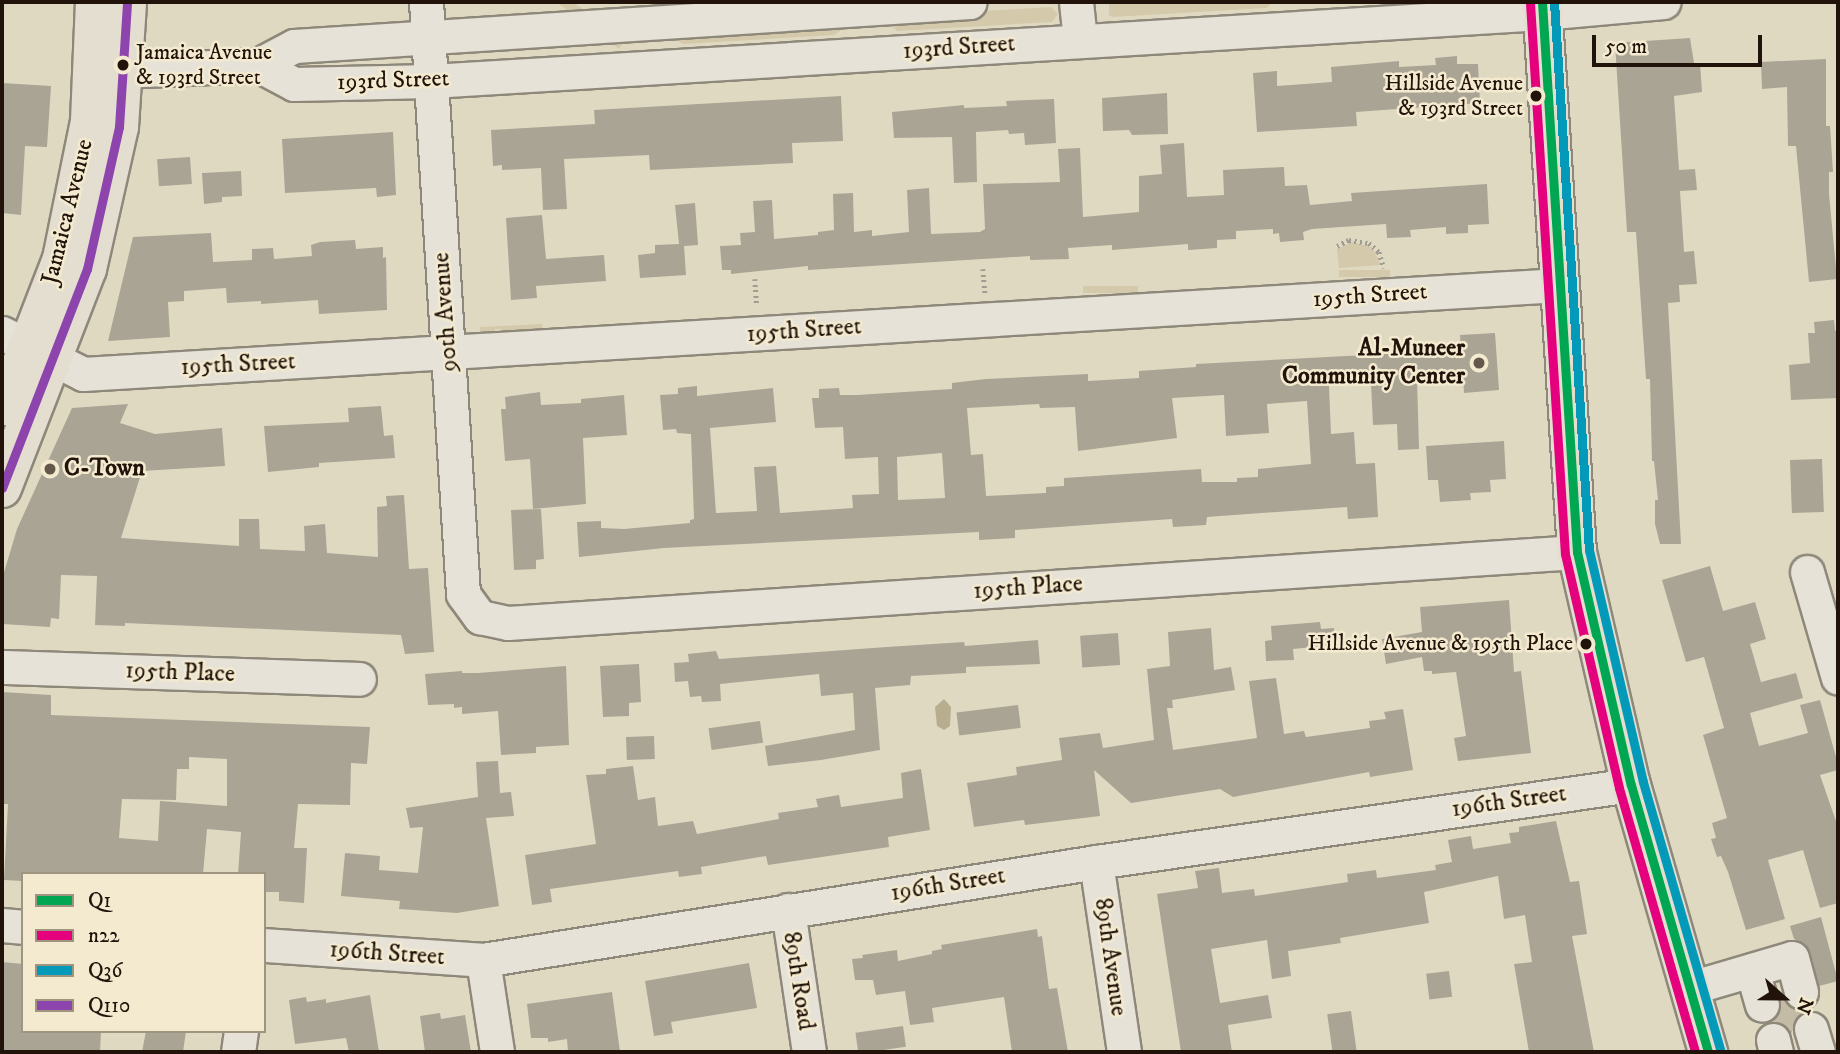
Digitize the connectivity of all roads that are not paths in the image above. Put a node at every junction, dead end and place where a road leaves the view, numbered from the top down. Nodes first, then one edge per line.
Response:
1 (95, 2) edge
2 (127, 2) edge
3 (426, 2) edge
4 (970, 2) edge
5 (1076, 2) edge
6 (1664, 2) edge
7 (1542, 7) edge
8 (852, 9) junction
9 (1299, 14) edge
10 (650, 22) junction
11 (428, 36) junction
12 (1080, 41) junction
13 (857, 55) junction
14 (258, 65) junction
15 (652, 68) junction
16 (108, 72) junction
17 (431, 81) junction
18 (1559, 285) junction
19 (23, 344) edge
20 (449, 353) junction
21 (2, 414) edge
22 (2, 488) edge
23 (1577, 552) junction
24 (1807, 572) dead end
25 (480, 617) joint
26 (2, 667) edge
27 (1838, 678) edge
28 (359, 679) dead end
29 (1631, 785) junction
30 (1096, 862) junction
31 (788, 910) junction
32 (2, 925) edge
33 (21, 927) edge
34 (266, 945) edge
35 (483, 960) junction
36 (1690, 988) junction
37 (1782, 999) tunnel mouth
38 (241, 1033) edge
39 (238, 1052) edge
40 (497, 1052) edge
41 (809, 1052) edge
42 (1124, 1052) edge
43 (1708, 1052) edge

1 - 16 main road, Jamaica Avenue
2 - 16 main road, Jamaica Avenue
3 - 11 street, 90th Avenue
4 - 8 street, 193rd Street
5 - 12 street
6 - 7 street, 193rd Street
7 - 9 street, 193rd Street
7 - 18 main road
8 - 10 street, 193rd Street
8 - 13 street
9 - 12 street, 193rd Street
10 - 11 street, 193rd Street
10 - 15 street
11 - 14 street, 193rd Street
11 - 17 street, 90th Avenue
12 - 13 street, 193rd Street
13 - 15 street, 193rd Street
14 - 16 street, 193rd Street
14 - 17 street, 193rd Street
15 - 17 street, 193rd Street
16 - 19 main road, Jamaica Avenue
17 - 20 street, 90th Avenue
18 - 20 street, 195th Street
18 - 23 main road
19 - 20 street, 195th Street
19 - 21 main road, Jamaica Avenue
19 - 22 main road, Jamaica Avenue
20 - 25 street, 90th Avenue
23 - 25 street, 195th Place
23 - 29 main road
24 - 27 street
26 - 28 street, 195th Place
29 - 30 street, 196th Street
29 - 36 main road
30 - 31 street, 196th Street
30 - 42 street, 89th Avenue
31 - 35 street, 196th Street
31 - 41 street, 89th Road
32 - 33 street
34 - 35 street, 196th Street
35 - 40 street
36 - 37 street
36 - 43 main road
38 - 39 street

